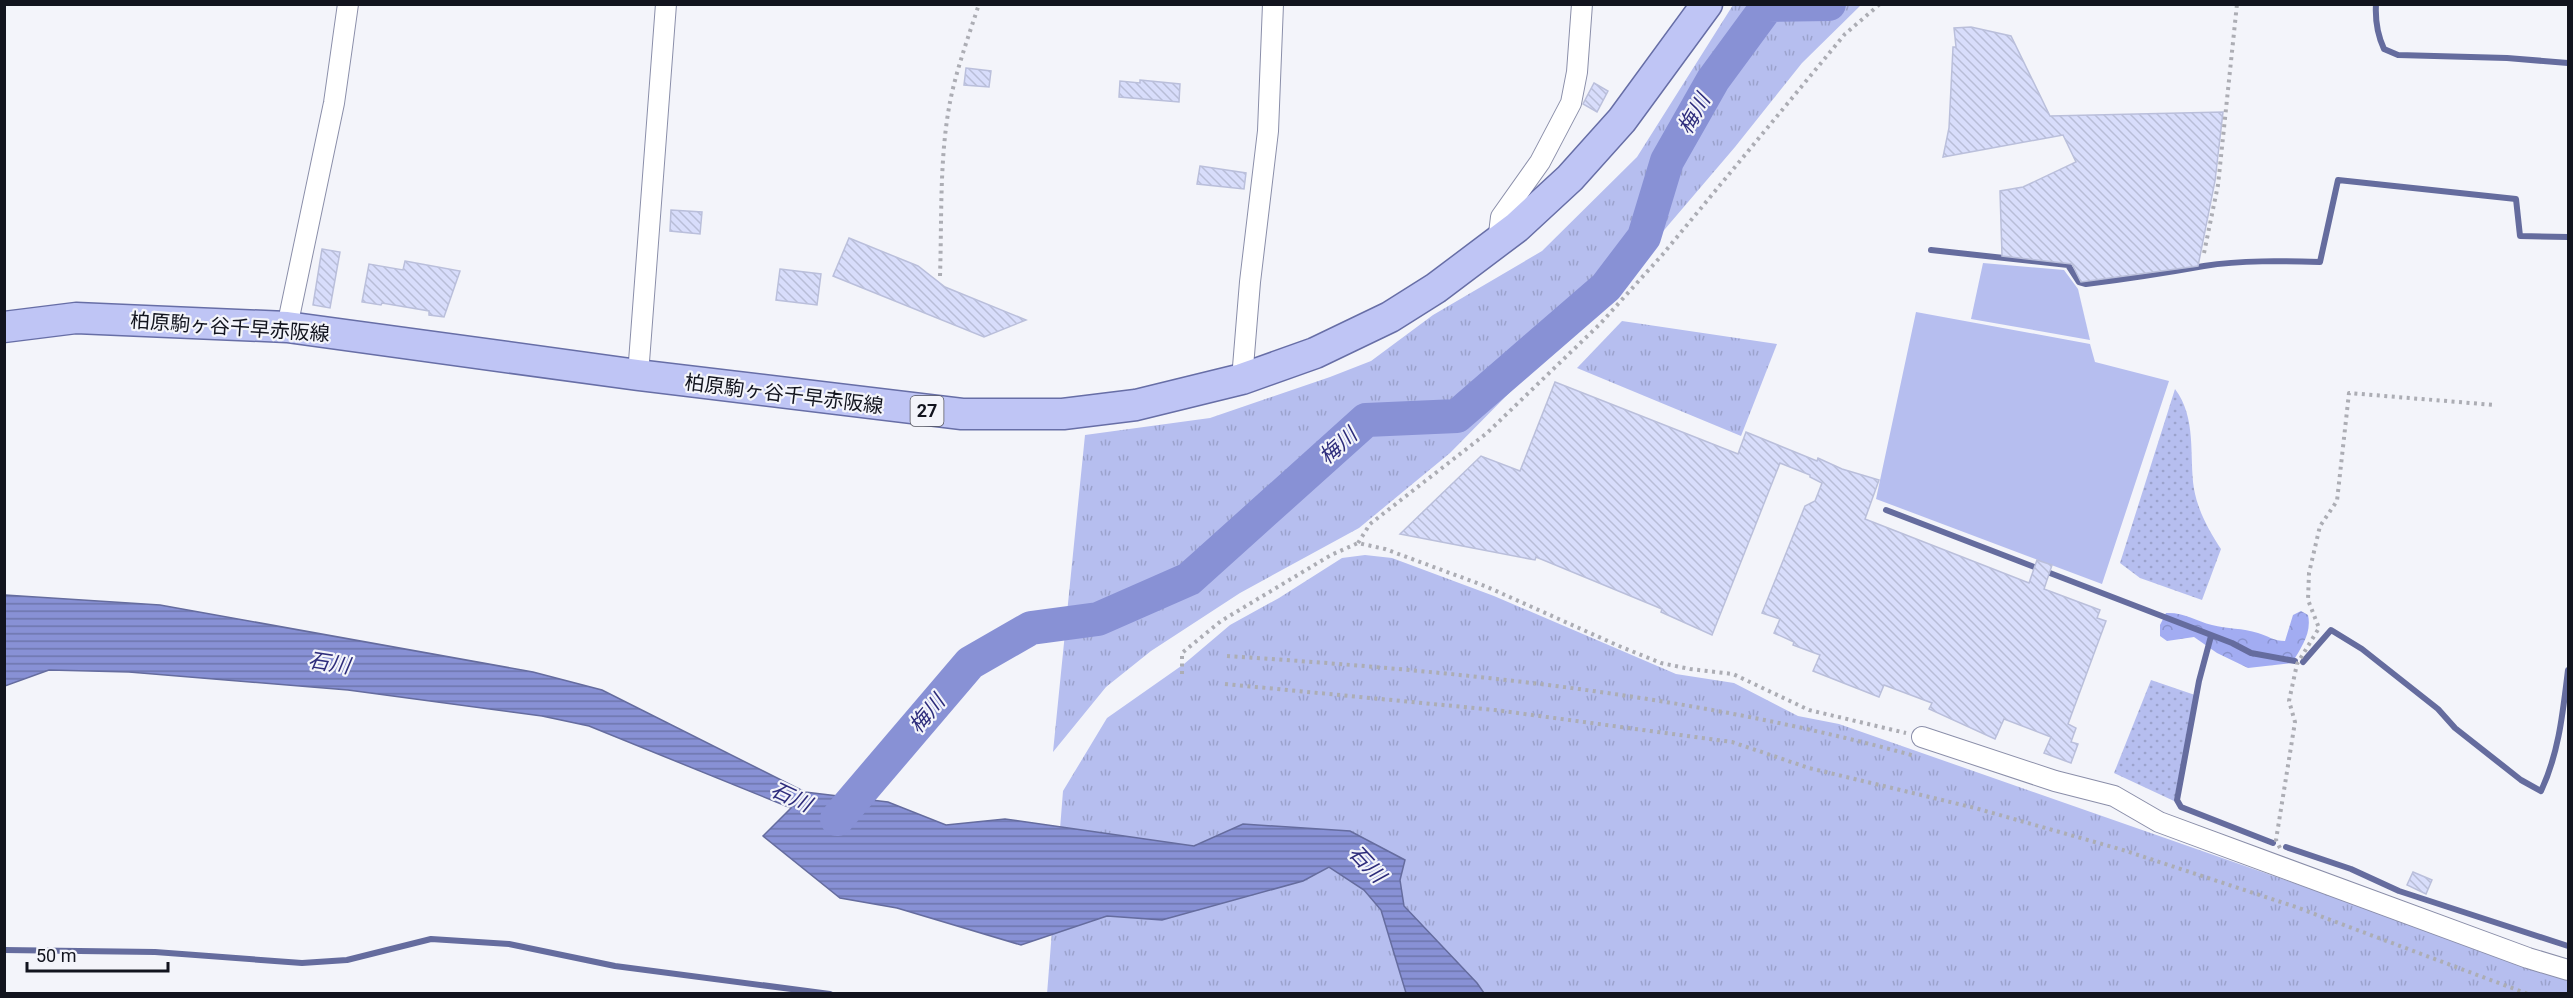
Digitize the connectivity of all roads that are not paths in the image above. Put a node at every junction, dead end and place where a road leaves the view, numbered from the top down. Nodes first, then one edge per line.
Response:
1 (348, 4) edge
2 (666, 4) edge
3 (1273, 4) edge
4 (1582, 4) edge
5 (1707, 4) edge
6 (1498, 242) junction
7 (4, 327) edge
8 (287, 327) junction
9 (638, 375) junction
10 (1242, 379) junction
11 (1922, 737) road end
12 (2568, 970) edge

1 - 8 street
2 - 9 street
3 - 10 street
4 - 6 street
5 - 6 main road, 柏原駒ヶ谷千早赤阪線 / 27
6 - 10 main road, 柏原駒ヶ谷千早赤阪線 / 27
7 - 8 main road, 柏原駒ヶ谷千早赤阪線 / 27
8 - 9 main road, 柏原駒ヶ谷千早赤阪線 / 27
9 - 10 main road, 柏原駒ヶ谷千早赤阪線 / 27
11 - 12 street

